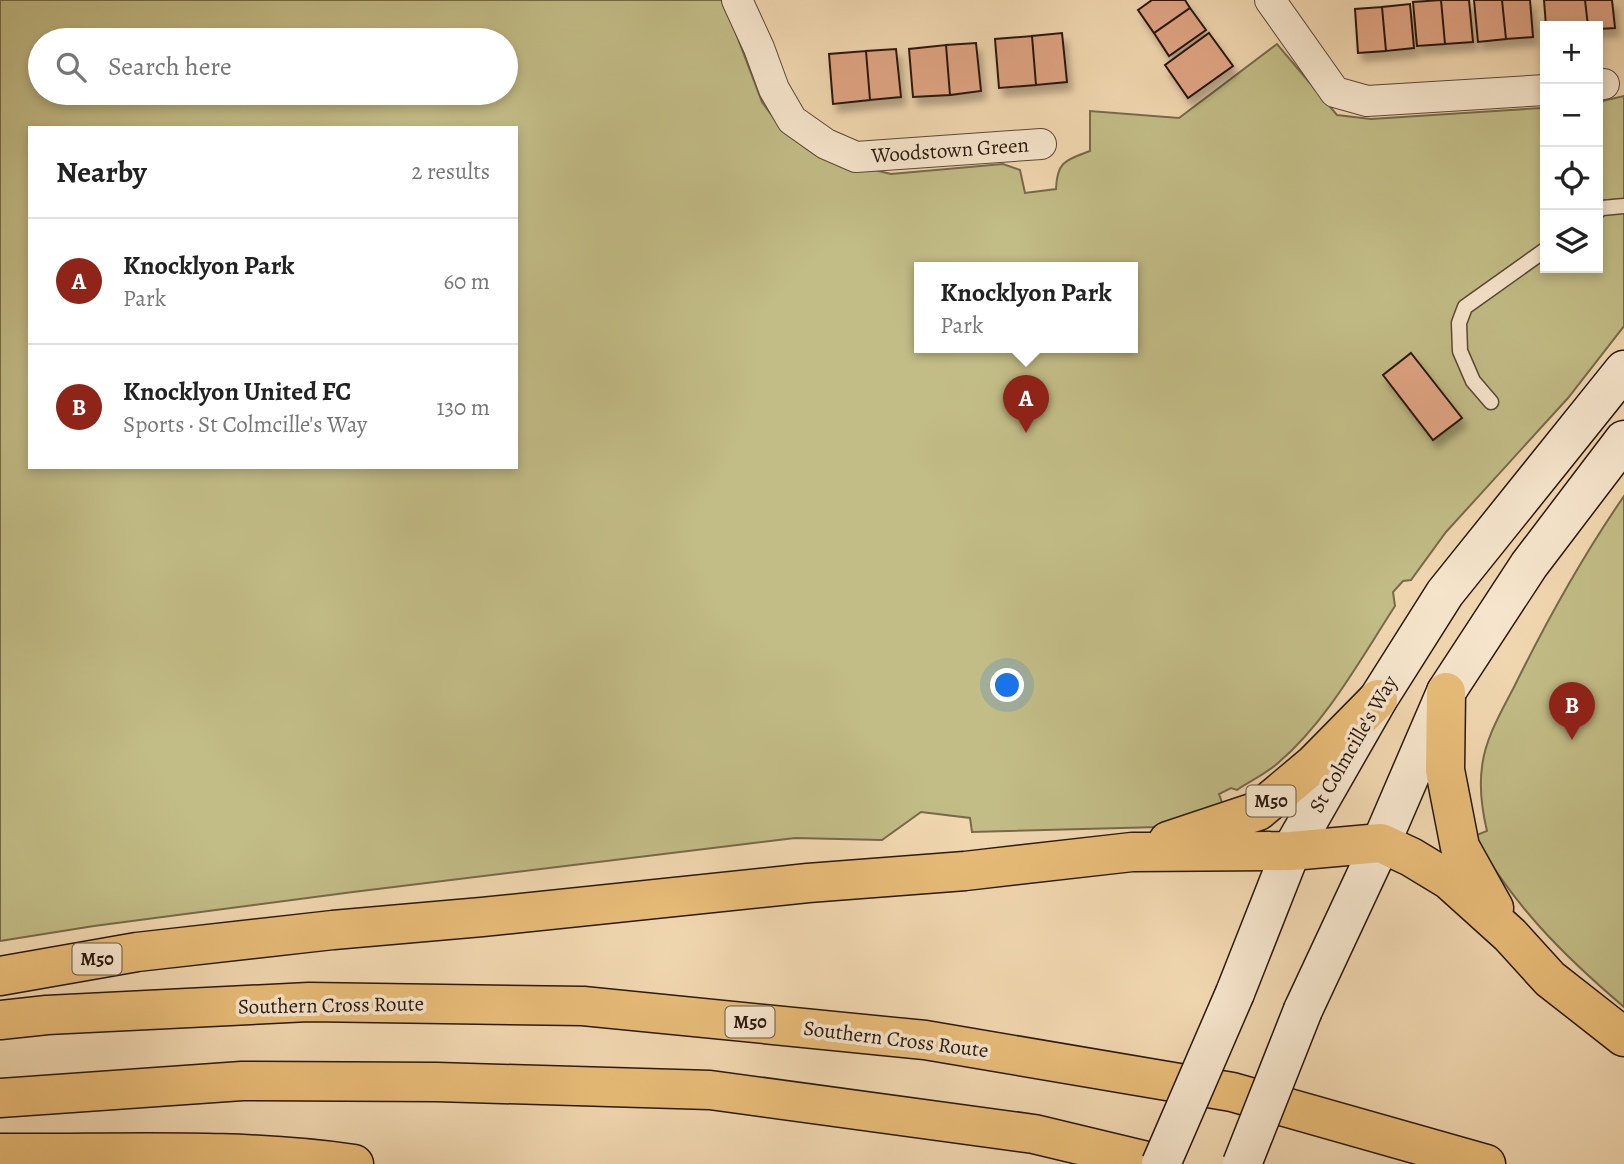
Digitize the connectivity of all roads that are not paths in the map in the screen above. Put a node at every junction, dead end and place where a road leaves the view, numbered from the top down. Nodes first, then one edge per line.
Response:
1 (737, 0) edge
2 (1270, 0) edge
3 (1540, 90) edge
4 (1041, 144) dead end
5 (1624, 206) edge
6 (1599, 210) edge
7 (1540, 254) edge
8 (1624, 370) edge
9 (1491, 402) dead end
10 (1624, 440) edge
11 (1446, 692) junction
12 (1378, 699) junction
13 (1381, 843) junction
14 (1291, 851) junction
15 (1132, 852) junction
16 (1510, 935) junction
17 (0, 976) edge
18 (0, 1020) edge
19 (1624, 1037) edge
20 (0, 1098) edge
21 (0, 1153) edge
22 (354, 1164) edge
23 (1160, 1164) edge
24 (1242, 1164) edge
25 (1486, 1164) edge

1 - 4 street, Woodstown Green
2 - 3 street
5 - 6 lane
7 - 9 lane
8 - 12 main road, St Colmcille's Way
10 - 11 main road
11 - 13 main road
11 - 16 highway
12 - 14 main road, St Colmcille's Way
12 - 15 highway, M50
13 - 14 highway, M50
13 - 16 highway
13 - 24 main road, bridge
14 - 15 highway, M50
14 - 23 main road, St Colmcille's Way, bridge
15 - 17 highway, M50
16 - 19 highway
18 - 25 highway, Southern Cross Route / M50
20 - 23 highway
21 - 22 highway

